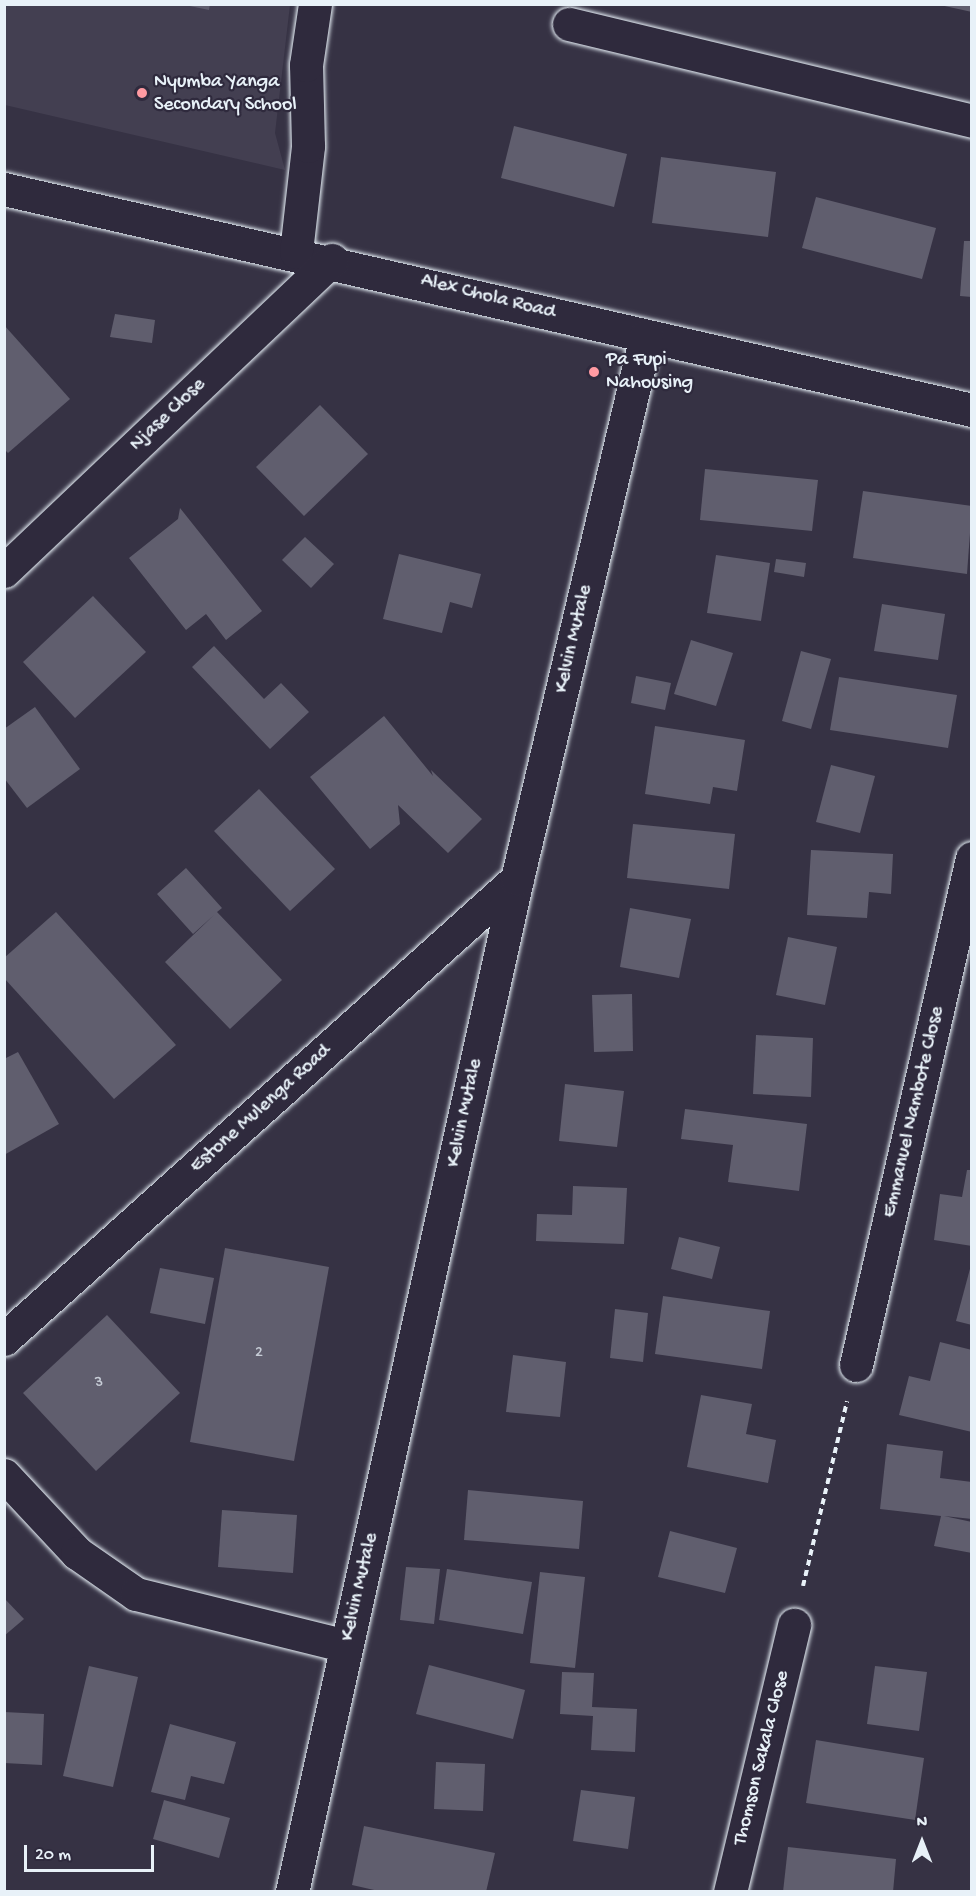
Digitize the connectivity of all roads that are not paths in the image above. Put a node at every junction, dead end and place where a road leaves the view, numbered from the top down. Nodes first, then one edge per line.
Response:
1 (315, 4) edge
2 (569, 24) dead end
3 (972, 120) edge
4 (4, 189) edge
5 (296, 252) junction
6 (332, 260) junction
7 (646, 336) junction
8 (972, 410) edge
9 (4, 571) edge
10 (972, 858) edge
11 (517, 879) junction
12 (4, 1339) edge
13 (856, 1365) road end
14 (4, 1475) edge
15 (794, 1625) road end
16 (346, 1646) junction
17 (291, 1892) edge
18 (730, 1892) edge

1 - 5 street
2 - 3 street
4 - 5 street, Alex Chola Road
5 - 6 street, Alex Chola Road
6 - 7 street, Alex Chola Road
6 - 9 street, Njase Close
7 - 8 street, Alex Chola Road
7 - 11 street, Kelvin Mutale
10 - 13 street, Emmanuel Nambote Close
11 - 12 street, Estone Mulenga Road
11 - 16 street, Kelvin Mutale
14 - 16 street
15 - 18 street, Thomson Sakala Close
16 - 17 street, Kelvin Mutale

